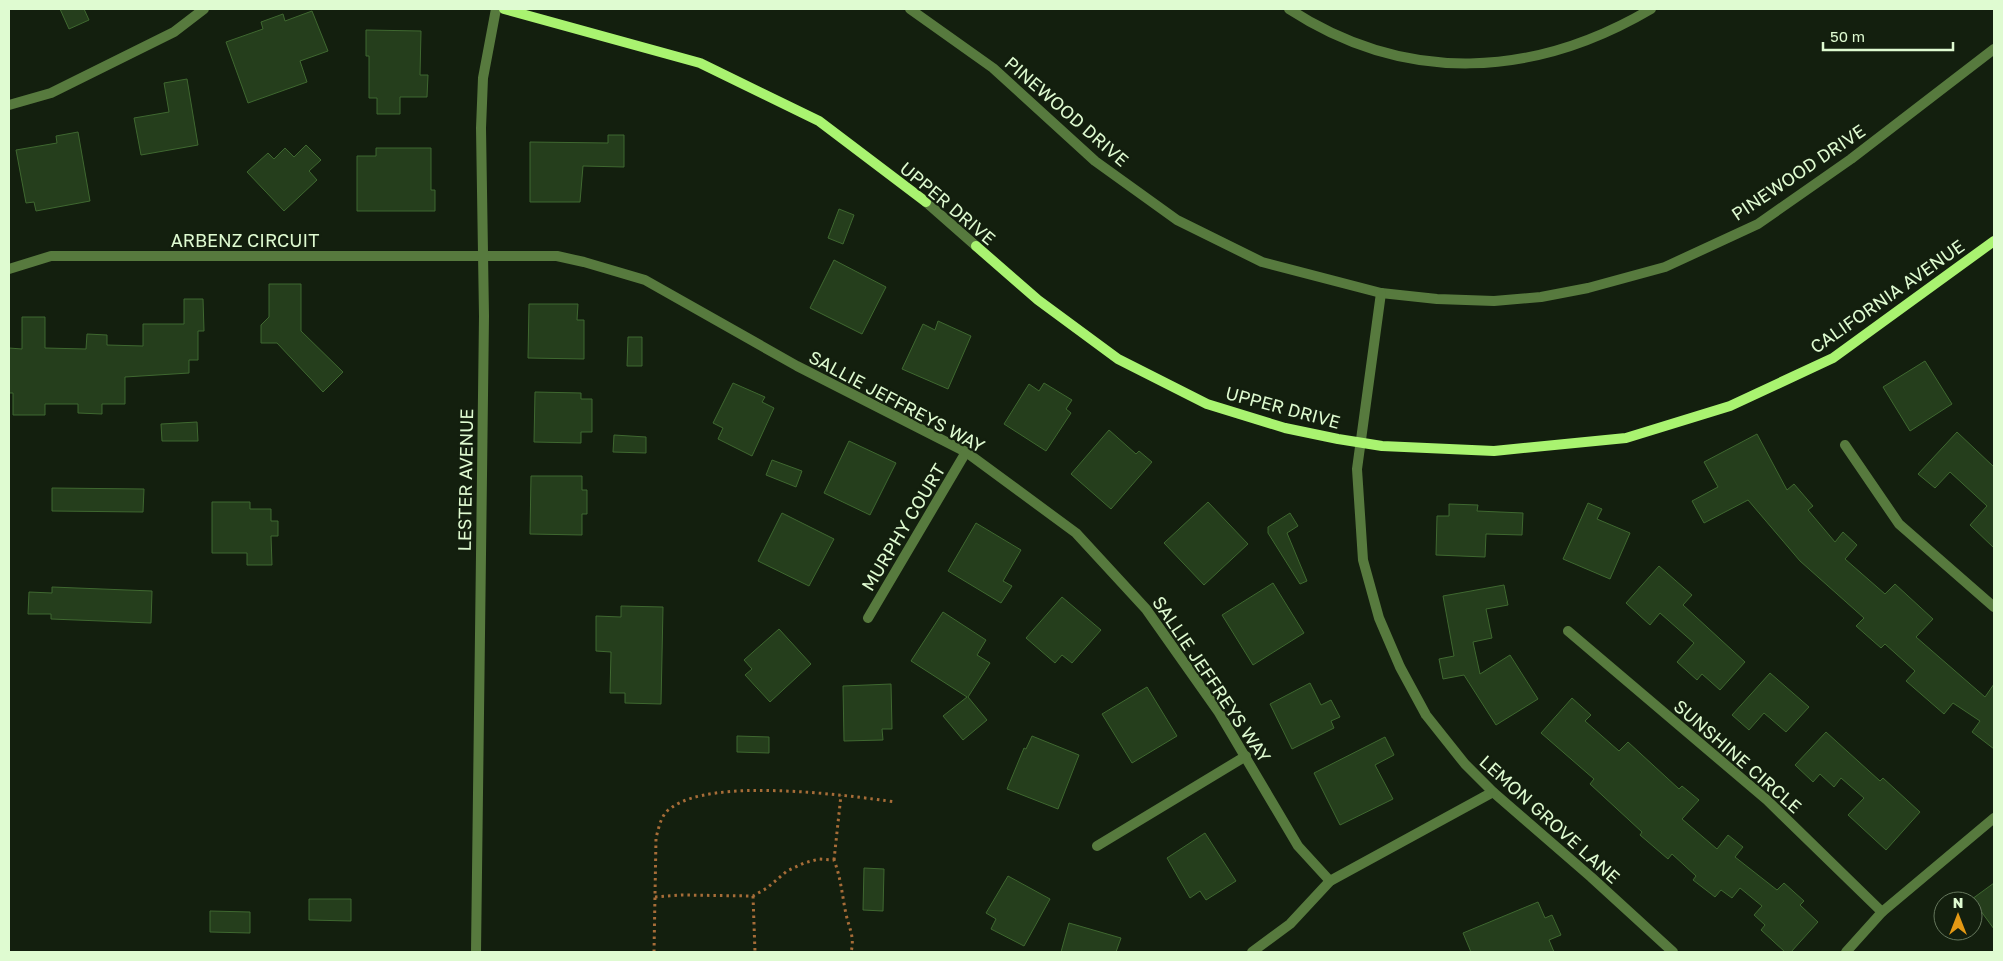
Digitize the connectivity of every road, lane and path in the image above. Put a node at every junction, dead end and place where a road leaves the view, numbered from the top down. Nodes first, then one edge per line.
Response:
1 (204, 9) edge
2 (496, 9) edge
3 (504, 9) edge
4 (910, 9) edge
5 (1289, 9) edge
6 (1651, 9) edge
7 (1994, 49) edge
8 (9, 104) edge
9 (926, 202) joint
10 (1994, 241) edge
11 (976, 246) joint
12 (483, 256) junction
13 (9, 268) edge
14 (1381, 293) junction
15 (1359, 443) junction
16 (1845, 445) dead end
17 (966, 452) junction
18 (1994, 607) edge
19 (868, 618) dead end
20 (1568, 631) dead end
21 (1246, 756) junction
22 (1493, 792) junction
23 (840, 795) junction
24 (896, 802) dead end
25 (1994, 818) edge
26 (1097, 846) dead end
27 (834, 860) junction
28 (1330, 881) junction
29 (753, 896) junction
30 (655, 897) junction
31 (1882, 912) junction
32 (476, 952) edge
33 (654, 952) edge
34 (755, 952) edge
35 (851, 952) edge
36 (1252, 952) edge
37 (1672, 952) edge
38 (1846, 952) edge

1 - 8 street
2 - 12 street, LESTER AVENUE
3 - 9 main road, UPPER DRIVE
4 - 14 street, PINEWOOD DRIVE
5 - 6 street
7 - 14 street, PINEWOOD DRIVE
9 - 11 street, UPPER DRIVE
10 - 15 main road, CALIFORNIA AVENUE
11 - 15 main road, UPPER DRIVE
12 - 13 street, ARBENZ CIRCUIT
12 - 17 street, SALLIE JEFFREYS WAY
12 - 32 street, LESTER AVENUE
14 - 15 street, LEMON GROVE LANE
15 - 22 street, LEMON GROVE LANE
16 - 18 street
17 - 19 street, MURPHY COURT
17 - 21 street, SALLIE JEFFREYS WAY
20 - 31 street, SUNSHINE CIRCLE
21 - 26 street
21 - 28 street, SALLIE JEFFREYS WAY
22 - 28 street
22 - 37 street, LEMON GROVE LANE
23 - 24 path
23 - 27 path
23 - 30 path
25 - 31 street
27 - 29 path
27 - 35 path
28 - 36 street
29 - 30 path
29 - 34 path
30 - 33 path
31 - 38 street

